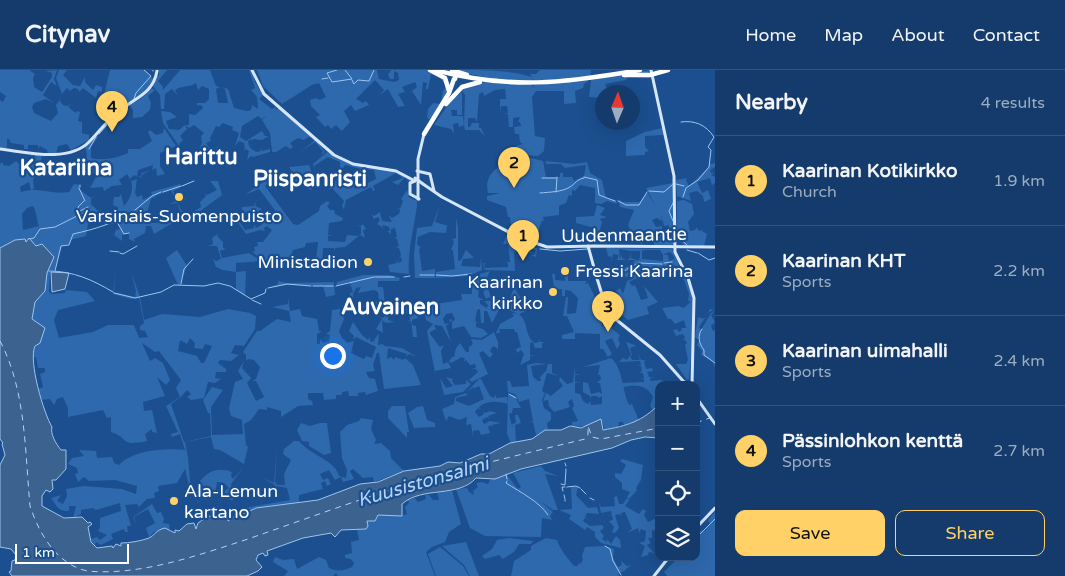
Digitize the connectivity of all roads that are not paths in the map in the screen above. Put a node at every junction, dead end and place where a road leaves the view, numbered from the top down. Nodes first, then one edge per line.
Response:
1 (254, 70) edge
2 (430, 70) edge
3 (436, 70) edge
4 (443, 70) edge
5 (452, 70) edge
6 (456, 70) edge
7 (631, 70) edge
8 (640, 70) edge
9 (668, 70) edge
10 (157, 71) edge
11 (651, 73) edge
12 (471, 76) junction
13 (607, 76) junction
14 (455, 79) junction
15 (491, 81) junction
16 (447, 97) junction
17 (279, 105) junction
18 (442, 109) junction
19 (425, 134) junction
20 (0, 149) edge
21 (419, 172) junction
22 (407, 175) junction
23 (415, 179) junction
24 (423, 185) junction
25 (436, 193) junction
26 (417, 198) junction
27 (589, 247) junction
28 (715, 247) edge
29 (674, 248) junction
30 (683, 381) edge
31 (692, 381) edge
32 (700, 404) edge
33 (714, 423) edge
34 (715, 508) edge
35 (700, 524) edge
36 (666, 561) edge
37 (654, 576) edge

1 - 17 main road, Uudenmaantie
2 - 16 highway
3 - 15 highway
4 - 12 highway
5 - 12 highway
6 - 14 highway, bridge
7 - 12 highway
8 - 13 highway
9 - 11 highway
10 - 20 main road
11 - 13 highway
11 - 29 main road
13 - 15 highway
14 - 16 highway
14 - 18 highway
15 - 18 highway
16 - 19 highway
17 - 22 main road, Uudenmaantie
17 - 23 main road, Uudenmaantie
18 - 19 highway
19 - 21 main road
21 - 24 main road
21 - 25 main road
21 - 26 main road
22 - 23 main road, Uudenmaantie
22 - 26 main road
23 - 24 main road, Uudenmaantie, bridge
23 - 26 main road
24 - 25 main road, Uudenmaantie
24 - 27 main road, Uudenmaantie
25 - 27 main road, Uudenmaantie
27 - 29 main road, Uudenmaantie
27 - 30 main road
28 - 29 main road, Uudenmaantie
29 - 31 main road
32 - 33 main road
34 - 35 main road
36 - 37 main road

